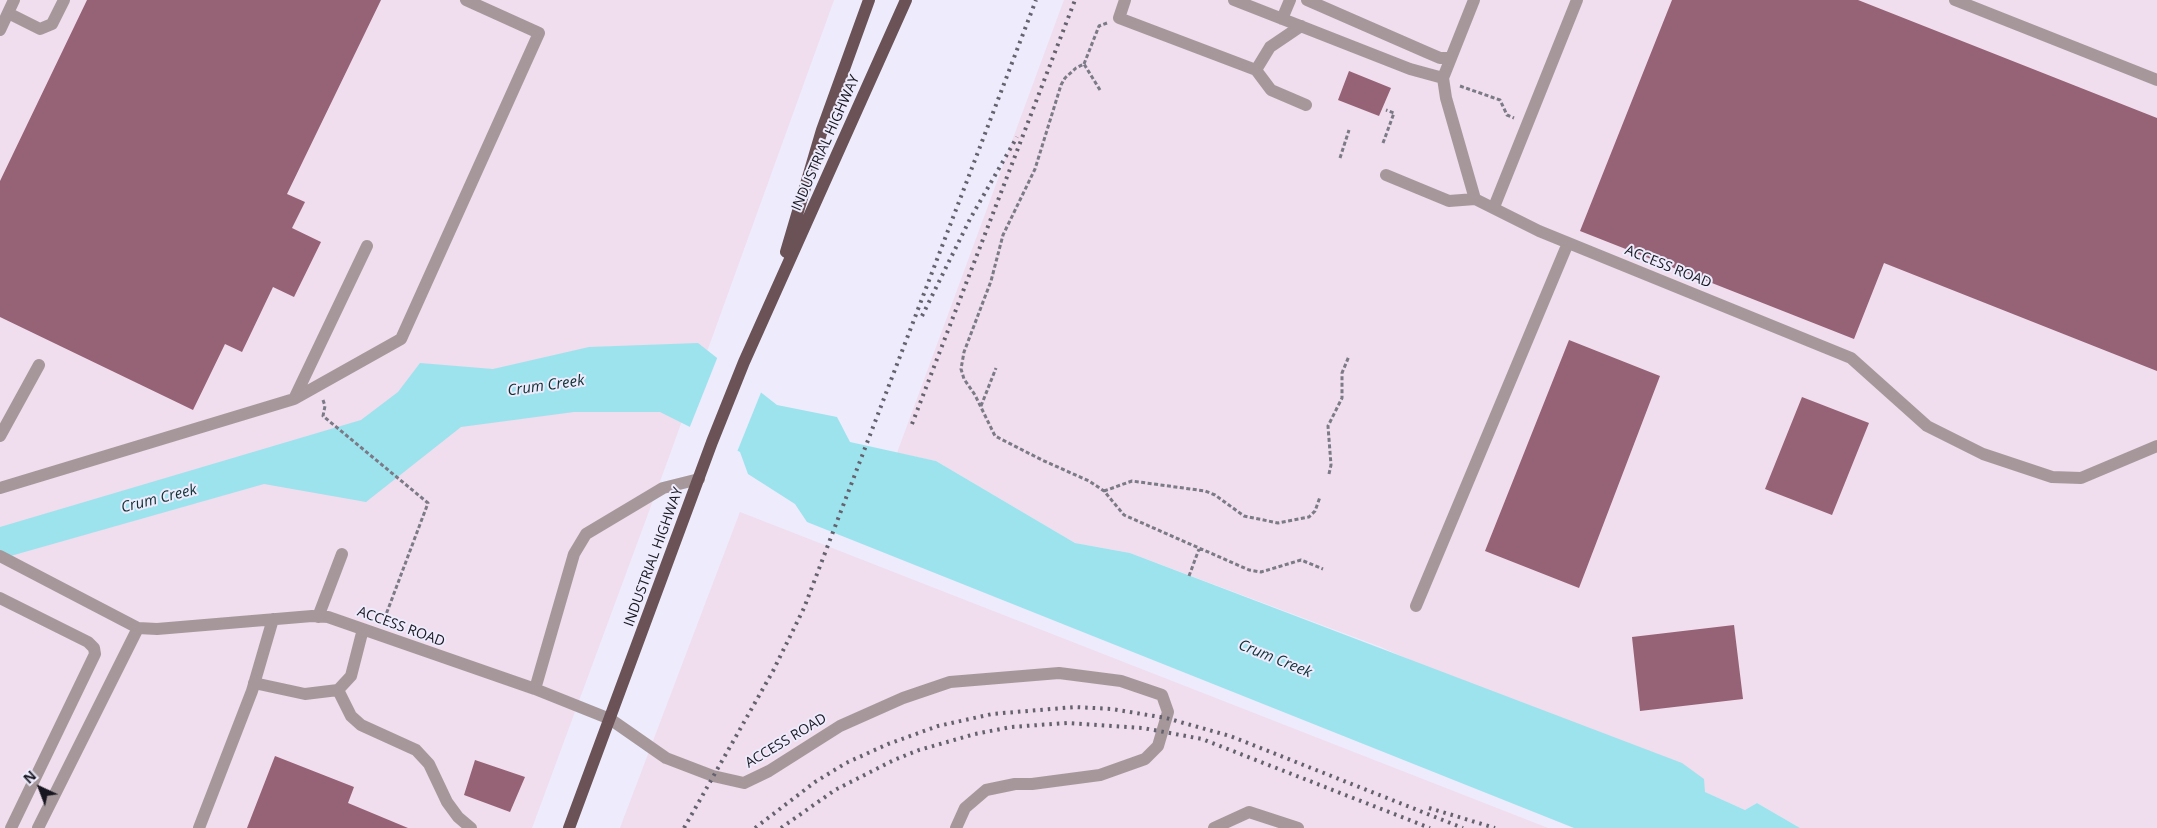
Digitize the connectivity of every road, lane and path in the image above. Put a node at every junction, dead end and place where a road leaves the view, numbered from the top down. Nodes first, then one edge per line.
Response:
1 (14, 0) edge
2 (64, 0) edge
3 (466, 0) edge
4 (869, 0) edge
5 (906, 0) edge
6 (1125, 0) edge
7 (1234, 0) edge
8 (1290, 0) edge
9 (1307, 0) edge
10 (1474, 0) edge
11 (1577, 0) edge
12 (1955, 0) edge
13 (8, 13) junction
14 (1119, 18) junction
15 (1282, 19) junction
16 (1301, 26) junction
17 (0, 30) edge
18 (1450, 58) junction
19 (1084, 64) junction
20 (1256, 70) junction
21 (1444, 78) junction
22 (2157, 80) edge
23 (1460, 86) dead end
24 (1100, 90) dead end
25 (1306, 105) dead end
26 (1386, 110) dead end
27 (1517, 120) dead end
28 (1348, 130) dead end
29 (1383, 143) dead end
30 (1340, 158) dead end
31 (1386, 175) dead end
32 (1475, 199) junction
33 (1494, 207) junction
34 (1568, 243) junction
35 (367, 246) dead end
36 (773, 298) junction
37 (1349, 356) dead end
38 (39, 365) dead end
39 (996, 368) dead end
40 (320, 386) junction
41 (294, 399) junction
42 (981, 406) junction
43 (0, 436) edge
44 (2157, 446) edge
45 (1330, 474) dead end
46 (699, 479) junction
47 (0, 488) edge
48 (1104, 491) junction
49 (1320, 497) dead end
50 (1199, 549) junction
51 (342, 554) dead end
52 (0, 556) edge
53 (1323, 569) dead end
54 (1189, 576) dead end
55 (0, 598) edge
56 (1416, 606) dead end
57 (318, 616) junction
58 (272, 619) junction
59 (383, 621) dead end
60 (138, 628) junction
61 (362, 629) junction
62 (254, 683) junction
63 (535, 689) junction
64 (338, 690) junction
65 (610, 719) junction
66 (11, 828) edge
67 (38, 828) edge
68 (199, 828) edge
69 (471, 828) edge
70 (569, 828) edge
71 (956, 828) edge
72 (1214, 828) edge
73 (1298, 828) edge

1 - 13 lane
2 - 13 lane
3 - 40 lane
4 - 36 main road, INDUSTRIAL HIGHWAY
5 - 36 main road, INDUSTRIAL HIGHWAY
6 - 14 lane
7 - 15 lane
8 - 15 lane
9 - 18 lane
10 - 18 lane
11 - 33 lane
12 - 22 lane
13 - 17 lane
14 - 19 path
14 - 20 lane
15 - 16 lane
16 - 20 lane
16 - 21 lane
18 - 21 lane
19 - 24 path
19 - 42 path
20 - 25 lane
21 - 32 lane
23 - 27 path
26 - 29 path
28 - 30 path
31 - 32 lane
32 - 33 lane, ACCESS ROAD
33 - 34 lane, ACCESS ROAD
34 - 44 lane, ACCESS ROAD
34 - 56 lane
35 - 41 lane
36 - 46 main road, INDUSTRIAL HIGHWAY
37 - 45 path
38 - 43 lane
39 - 42 path
40 - 41 lane
40 - 59 path
41 - 47 lane
42 - 48 path
46 - 63 lane
46 - 65 main road, INDUSTRIAL HIGHWAY
48 - 49 path
48 - 50 path
50 - 53 path
50 - 54 path
51 - 57 lane
52 - 60 lane, ACCESS ROAD
55 - 66 lane
57 - 58 lane, ACCESS ROAD
57 - 61 lane, ACCESS ROAD
58 - 60 lane, ACCESS ROAD
58 - 62 lane
60 - 67 lane
61 - 63 lane, ACCESS ROAD
61 - 64 lane
62 - 64 lane
62 - 68 lane
63 - 65 lane, ACCESS ROAD
64 - 69 lane
65 - 70 main road, INDUSTRIAL HIGHWAY
65 - 71 lane, ACCESS ROAD
72 - 73 lane

